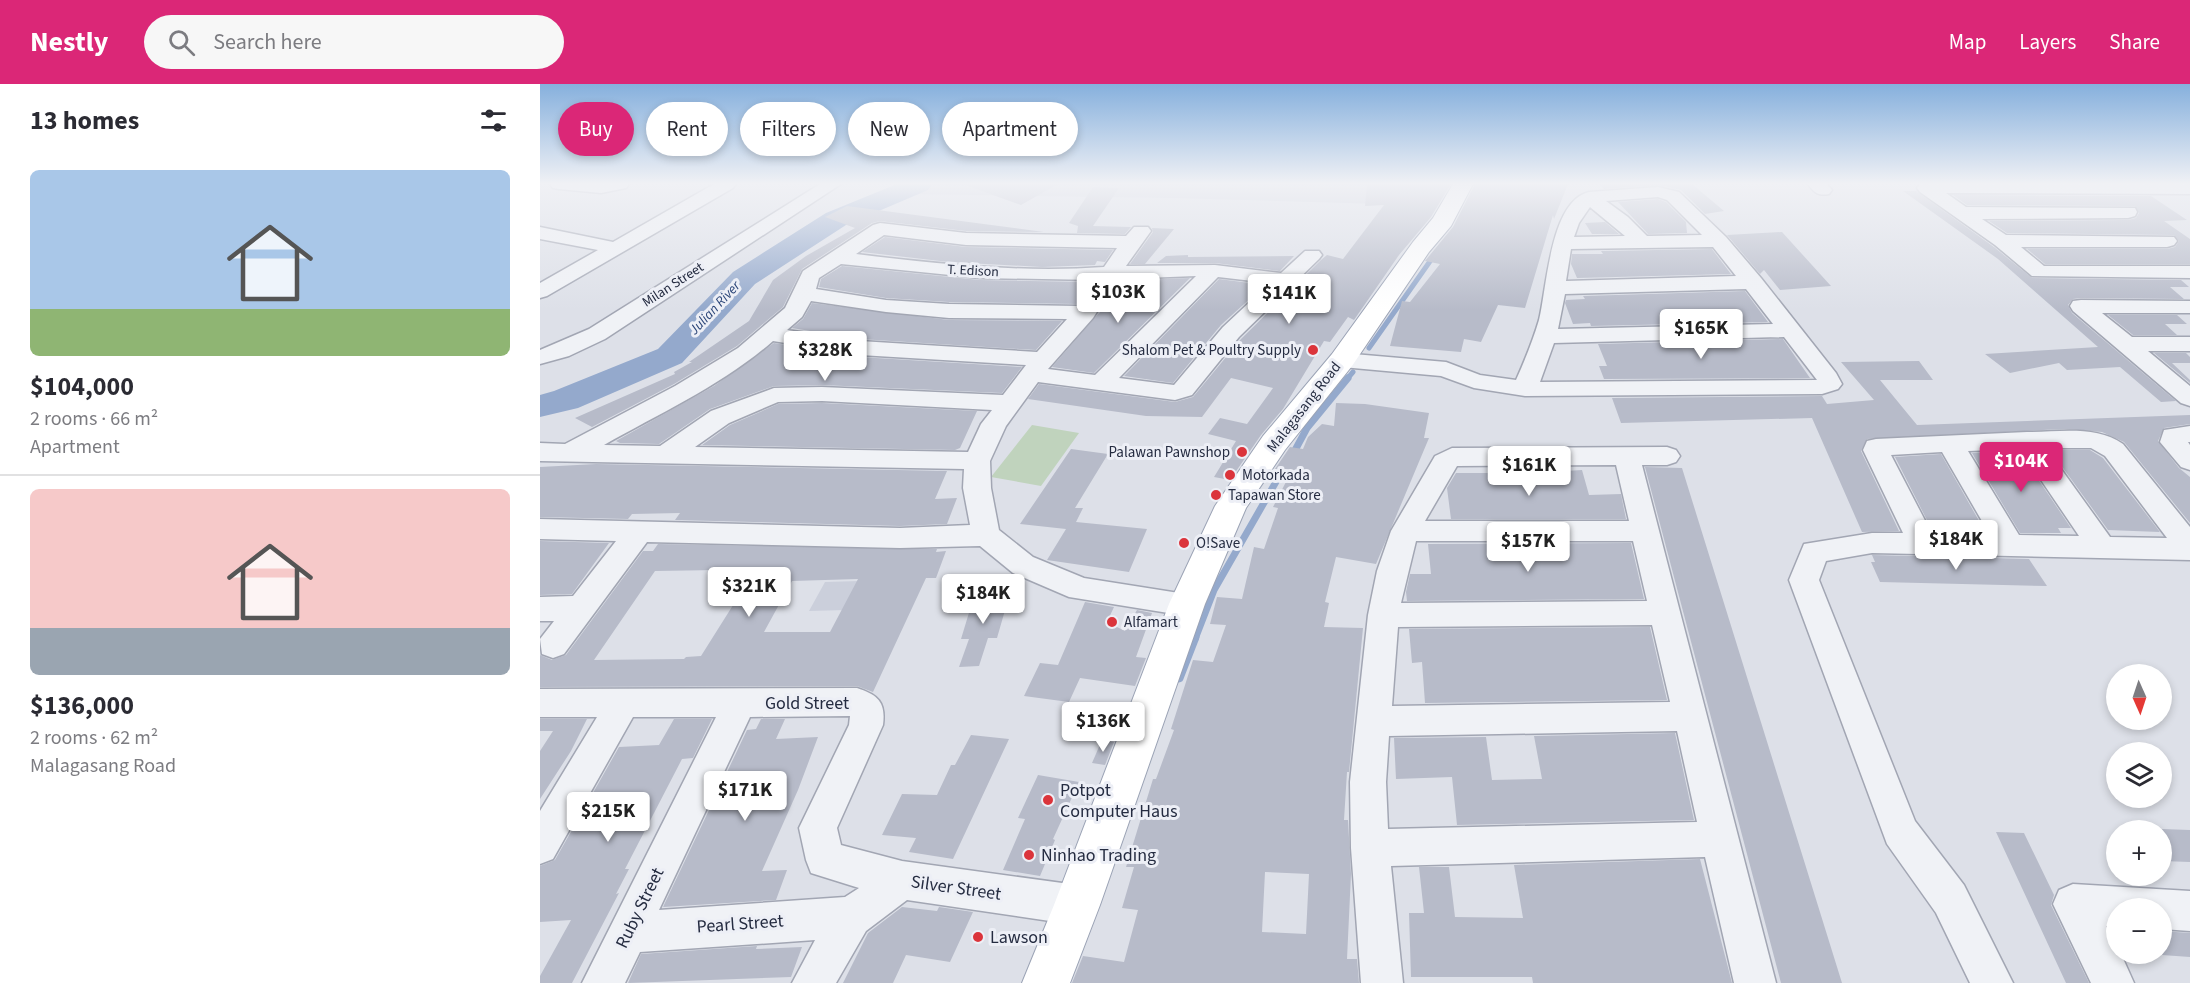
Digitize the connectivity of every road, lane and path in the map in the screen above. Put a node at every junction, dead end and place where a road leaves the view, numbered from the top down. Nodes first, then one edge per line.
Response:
1 (654, 226) edge
2 (766, 226) edge
3 (1439, 226) edge
4 (1570, 226) edge
5 (1626, 226) edge
6 (1704, 226) edge
7 (1981, 226) edge
8 (2147, 226) edge
9 (540, 233) edge
10 (1719, 241) junction
11 (2002, 241) junction
12 (2167, 241) junction
13 (1642, 242) junction
14 (1561, 243) junction
15 (616, 248) junction
16 (1312, 255) dead end
17 (835, 257) junction
18 (2190, 258) edge
19 (1212, 272) junction
20 (2190, 272) edge
21 (1111, 274) junction
22 (1285, 280) junction
23 (1754, 282) junction
24 (1556, 288) junction
25 (540, 292) edge
26 (804, 294) junction
27 (2190, 307) edge
28 (1084, 313) junction
29 (1792, 330) junction
30 (771, 333) junction
31 (1544, 336) junction
32 (2126, 344) junction
33 (2190, 344) edge
34 (540, 357) edge
35 (1342, 360) junction
36 (1038, 366) junction
37 (1101, 383) junction
38 (1525, 389) junction
39 (2186, 391) edge
40 (1009, 403) junction
41 (2190, 434) edge
42 (2027, 440) junction
43 (1950, 442) junction
44 (572, 451) junction
45 (540, 452) edge
46 (665, 455) junction
47 (1627, 456) junction
48 (1667, 456) dead end
49 (977, 461) junction
50 (2190, 461) edge
51 (540, 529) edge
52 (640, 530) junction
53 (1405, 531) junction
54 (1645, 531) junction
55 (986, 535) junction
56 (1923, 544) junction
57 (2011, 546) junction
58 (2102, 547) junction
59 (2190, 548) edge
60 (1186, 604) junction
61 (581, 608) junction
62 (540, 609) edge
63 (1665, 613) junction
64 (1383, 615) junction
65 (553, 645) dead end
66 (540, 703) edge
67 (623, 703) junction
68 (740, 703) junction
69 (1691, 716) junction
70 (1375, 721) junction
71 (1721, 839) junction
72 (540, 846) edge
73 (1370, 848) junction
74 (902, 880) junction
75 (1077, 905) junction
76 (2106, 906) edge
77 (2172, 910) edge
78 (2190, 911) edge
79 (852, 917) junction
80 (628, 932) junction
81 (603, 983) edge
82 (813, 983) edge
83 (1046, 983) edge
84 (1382, 983) edge
85 (1755, 983) edge
86 (1992, 983) edge
87 (2113, 983) edge

1 - 15 street
2 - 34 street, Milan Street
3 - 35 main road, Malagasang Road
4 - 14 street
5 - 13 street
6 - 10 street
7 - 11 street
8 - 12 street
9 - 15 street
10 - 13 street
10 - 23 street
11 - 12 street
11 - 20 street
12 - 18 street
13 - 14 street
14 - 24 street
15 - 25 street
16 - 22 street
17 - 21 street, T. Edison
17 - 21 street
17 - 26 street
19 - 21 street, T. Edison
19 - 22 street, T. Edison
19 - 37 street
21 - 28 street
22 - 37 street
23 - 24 street
23 - 29 street
24 - 31 street
26 - 28 street
26 - 30 street
27 - 32 street
28 - 36 street
29 - 31 street
29 - 38 street
30 - 36 street
30 - 44 street
31 - 38 street
32 - 33 street
32 - 39 street
35 - 38 street
35 - 60 main road, Malagasang Road
36 - 37 street
36 - 40 street
40 - 46 street
40 - 49 street
41 - 50 street
42 - 43 street
42 - 58 street
42 - 59 street
43 - 56 street
43 - 57 street
44 - 45 street
44 - 46 street
46 - 49 street
47 - 48 street
47 - 53 street
47 - 54 street
49 - 55 street
51 - 52 street
52 - 55 street
52 - 61 street
53 - 54 street
53 - 64 street
54 - 63 street
55 - 60 street
56 - 57 street
56 - 86 street
57 - 58 street
58 - 59 street
60 - 75 main road, Malagasang Road
61 - 62 street
61 - 65 street
63 - 64 street
63 - 69 street
64 - 70 street
66 - 67 street, Gold Street
67 - 68 street, Gold Street
67 - 72 street
68 - 74 street, Gold Street
68 - 80 street, Ruby Street
69 - 70 street
69 - 71 street
70 - 73 street
71 - 73 street
71 - 85 street
73 - 84 street
74 - 75 street, Silver Street
74 - 79 street, Silver Street
75 - 83 main road, Malagasang Road
76 - 87 street
77 - 78 street
79 - 80 street, Pearl Street
79 - 82 street, Silver Street
80 - 81 street, Ruby Street

